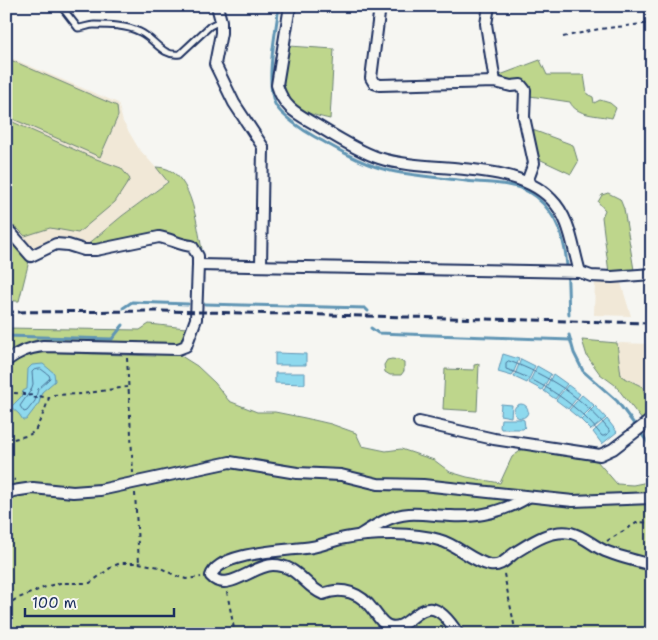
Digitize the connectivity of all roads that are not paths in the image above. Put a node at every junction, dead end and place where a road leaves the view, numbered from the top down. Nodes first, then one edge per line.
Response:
1 (61, 6) edge
2 (217, 6) edge
3 (290, 6) edge
4 (380, 6) edge
5 (489, 6) edge
6 (221, 21) junction
7 (495, 82) junction
8 (526, 182) junction
9 (6, 230) edge
10 (198, 265) junction
11 (261, 266) junction
12 (577, 273) junction
13 (652, 274) edge
14 (6, 361) edge
15 (652, 420) edge
16 (419, 422) dead end
17 (6, 494) edge
18 (528, 496) junction
19 (652, 498) edge
20 (359, 536) junction
21 (652, 565) edge
22 (458, 634) edge

1 - 6 lane
2 - 6 street
3 - 8 street
4 - 7 street
5 - 7 street
6 - 11 street
7 - 8 street
8 - 12 street
9 - 10 street
10 - 11 street
10 - 14 street
11 - 12 street
12 - 13 street
15 - 16 street
17 - 18 street
18 - 19 street
18 - 20 street
20 - 21 street
20 - 22 street

